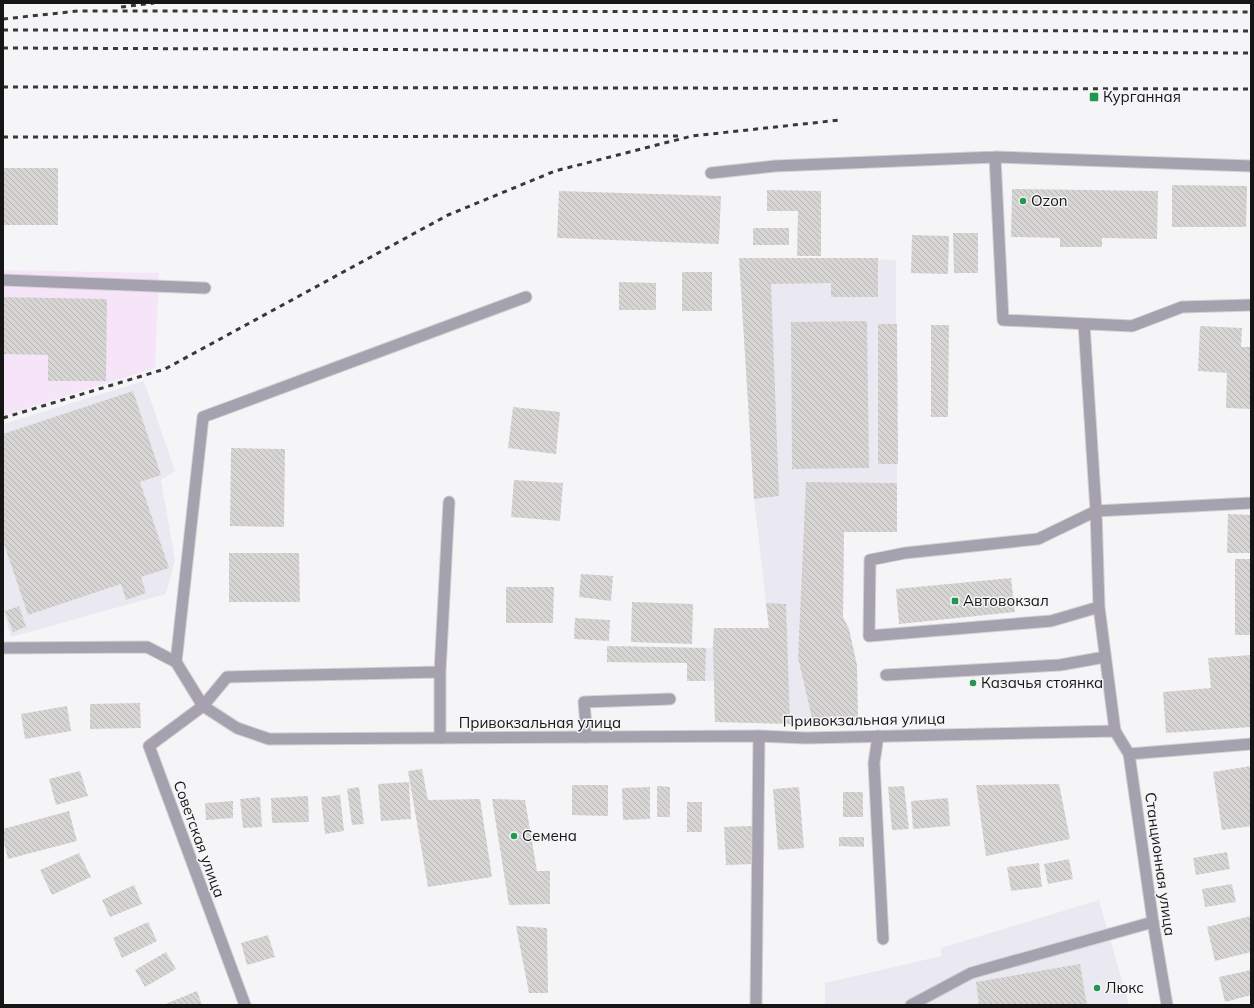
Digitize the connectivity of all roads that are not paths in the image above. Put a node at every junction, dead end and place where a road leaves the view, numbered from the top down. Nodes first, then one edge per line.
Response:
1 (995, 157) junction
2 (1251, 166) edge
3 (711, 173) dead end
4 (3, 280) edge
5 (205, 288) dead end
6 (526, 297) dead end
7 (1251, 305) edge
8 (1084, 324) junction
9 (448, 502) dead end
10 (1251, 503) edge
11 (1096, 511) junction
12 (1099, 607) junction
13 (3, 648) edge
14 (1106, 657) junction
15 (176, 662) junction
16 (440, 672) junction
17 (886, 675) dead end
18 (670, 699) dead end
19 (203, 706) junction
20 (1115, 731) junction
21 (759, 736) junction
22 (878, 736) junction
23 (585, 737) junction
24 (440, 738) junction
25 (1251, 744) edge
26 (1129, 754) junction
27 (1153, 922) junction
28 (883, 939) dead end
29 (245, 1005) edge
30 (756, 1005) edge
31 (911, 1005) edge
32 (1167, 1005) edge

1 - 2 street
1 - 3 street
1 - 8 street
4 - 5 street
6 - 15 street
7 - 8 street
8 - 11 street
9 - 16 street
10 - 11 street
11 - 12 street
11 - 12 street
12 - 14 street
13 - 15 street, Привокзальная улица
14 - 17 street
14 - 20 street
15 - 19 street, Привокзальная улица
16 - 19 street
16 - 24 street
18 - 23 street
19 - 24 street, Привокзальная улица
19 - 29 street, Советская улица
20 - 22 street, Привокзальная улица
20 - 26 street, Станционная улица
21 - 22 street, Привокзальная улица
21 - 23 street, Привокзальная улица
21 - 30 street
22 - 28 street
23 - 24 street, Привокзальная улица
25 - 26 street
26 - 27 street, Станционная улица
27 - 31 street
27 - 32 street, Станционная улица

